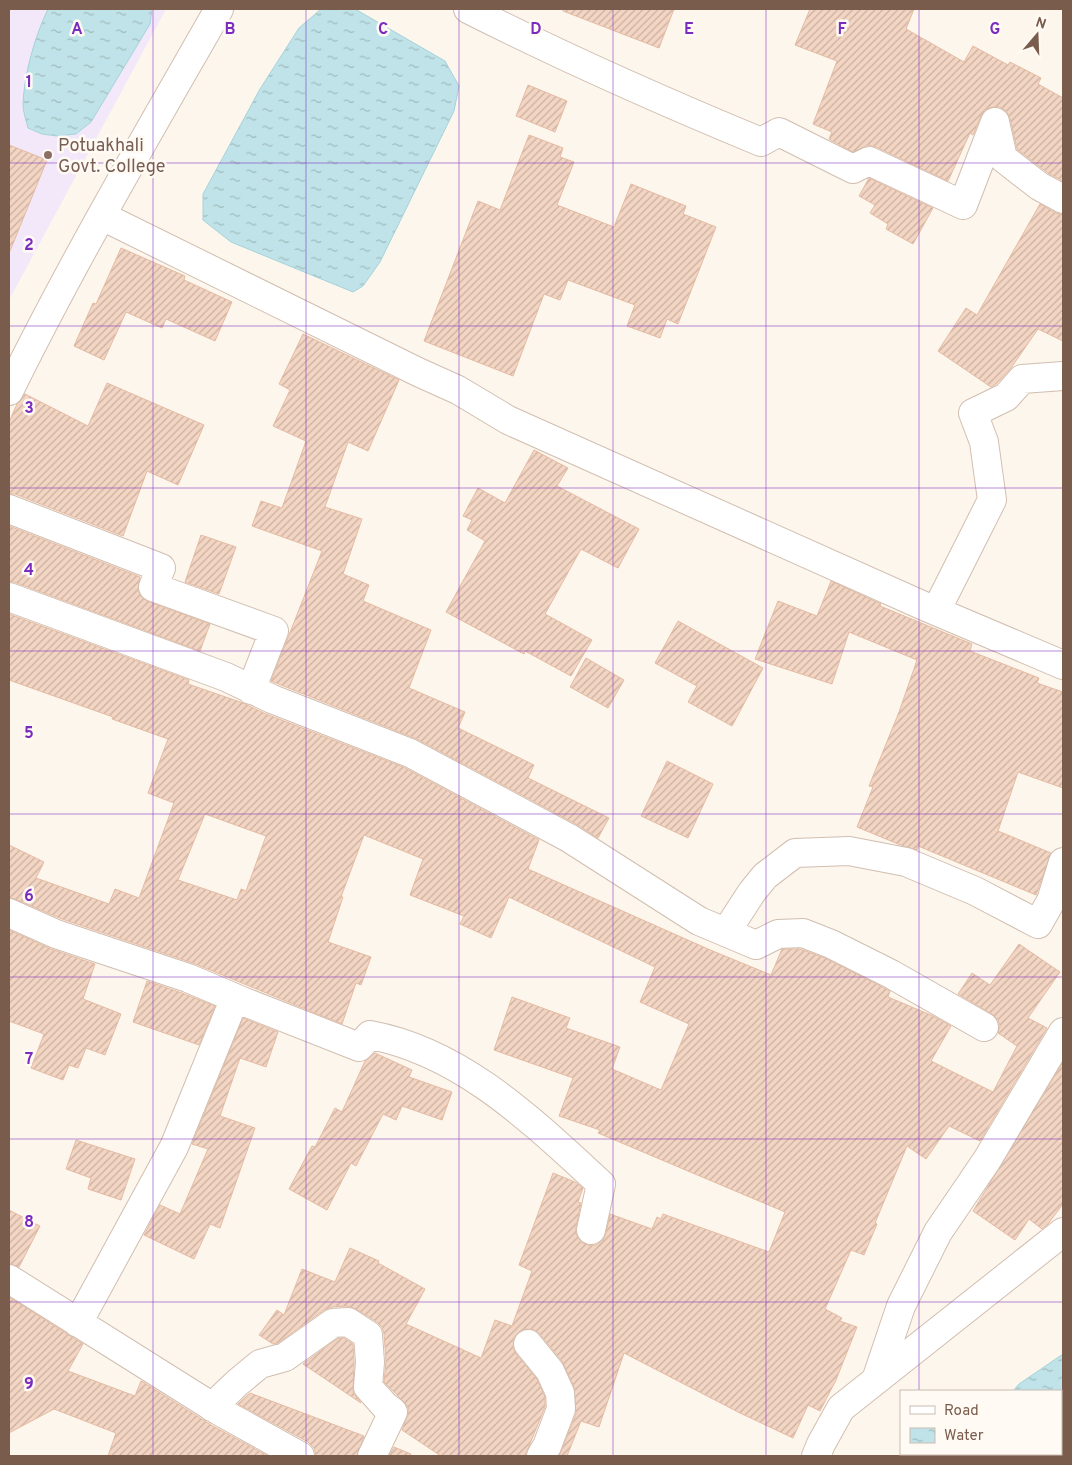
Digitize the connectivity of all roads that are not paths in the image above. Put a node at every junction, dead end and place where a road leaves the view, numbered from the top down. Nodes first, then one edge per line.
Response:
1 (219, 9) edge
2 (468, 9) edge
3 (1063, 199) edge
4 (102, 216) junction
5 (1063, 376) edge
6 (9, 391) edge
7 (9, 509) edge
8 (9, 597) edge
9 (936, 611) junction
10 (1063, 665) edge
11 (251, 690) junction
12 (1063, 862) edge
13 (9, 914) edge
14 (726, 932) junction
15 (242, 1001) junction
16 (984, 1027) dead end
17 (1063, 1032) edge
18 (591, 1230) dead end
19 (1063, 1232) edge
20 (9, 1279) edge
21 (78, 1323) junction
22 (528, 1344) dead end
23 (876, 1380) junction
24 (212, 1407) junction
25 (300, 1456) edge
26 (372, 1456) edge
27 (541, 1456) edge
28 (816, 1456) edge

1 - 4 street
2 - 3 street
4 - 6 street
4 - 9 street
5 - 9 street
7 - 11 street
8 - 11 street
9 - 10 street
11 - 14 street
12 - 14 street
13 - 15 street
14 - 16 street
15 - 18 street
15 - 21 street
17 - 23 street
19 - 23 street
20 - 21 street
21 - 24 street
22 - 27 street
23 - 28 street
24 - 25 street
24 - 26 street

